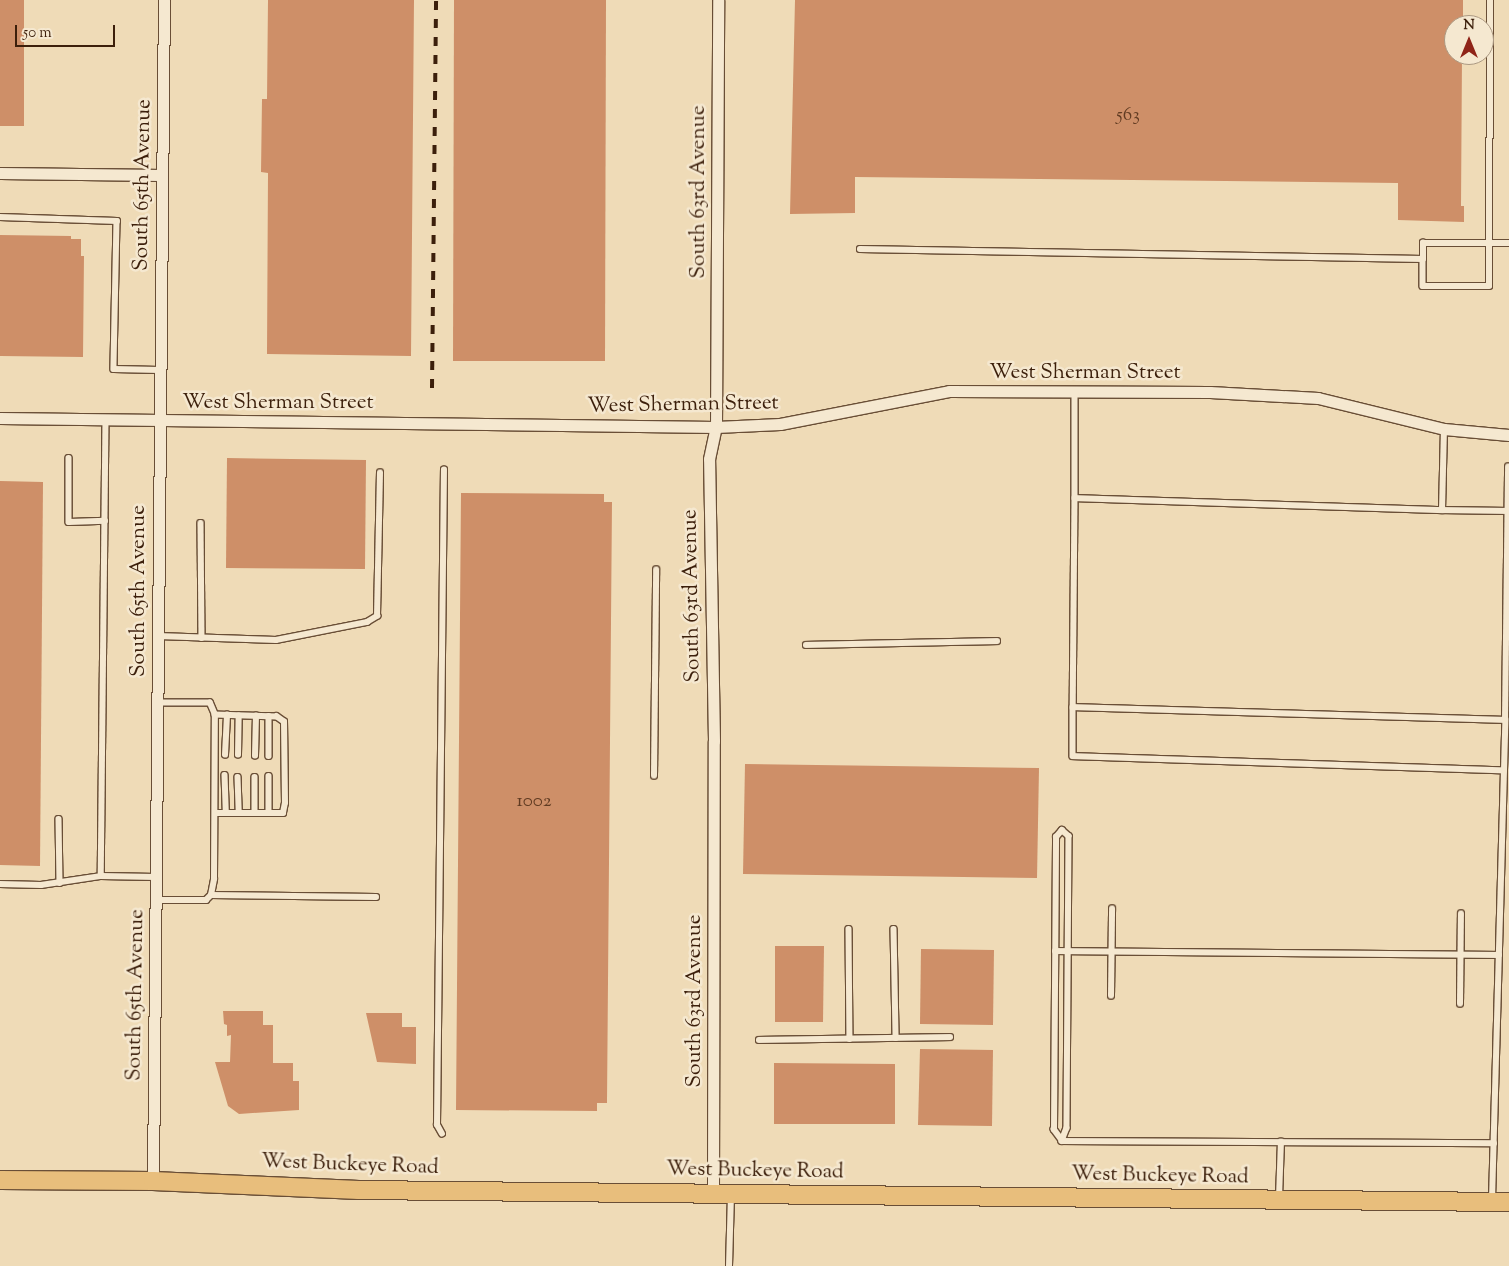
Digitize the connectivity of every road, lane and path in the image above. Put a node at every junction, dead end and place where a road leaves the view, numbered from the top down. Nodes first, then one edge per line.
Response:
1 (164, 0) edge
2 (718, 0) edge
3 (1490, 0) edge
4 (0, 173) edge
5 (161, 174) junction
6 (0, 217) edge
7 (1489, 243) junction
8 (1509, 243) edge
9 (860, 249) dead end
10 (1423, 259) junction
11 (159, 370) junction
12 (1075, 392) junction
13 (0, 418) edge
14 (106, 419) junction
15 (158, 421) junction
16 (716, 427) junction
17 (1444, 429) junction
18 (1509, 436) edge
19 (69, 458) dead end
20 (1508, 468) edge
21 (444, 470) dead end
22 (380, 474) dead end
23 (1075, 498) junction
24 (1442, 510) junction
25 (1508, 511) junction
26 (105, 521) junction
27 (201, 522) dead end
28 (656, 570) dead end
29 (158, 636) junction
30 (202, 638) junction
31 (997, 641) dead end
32 (806, 645) dead end
33 (158, 703) junction
34 (1073, 707) junction
35 (215, 715) junction
36 (227, 715) junction
37 (239, 716) junction
38 (256, 716) junction
39 (269, 716) junction
40 (1505, 720) junction
41 (225, 755) dead end
42 (238, 755) dead end
43 (254, 756) dead end
44 (269, 756) dead end
45 (1504, 770) junction
46 (225, 775) dead end
47 (269, 776) dead end
48 (654, 776) dead end
49 (238, 777) dead end
50 (255, 777) dead end
51 (214, 813) junction
52 (226, 813) junction
53 (239, 814) junction
54 (255, 814) junction
55 (270, 814) junction
56 (59, 819) dead end
57 (101, 876) junction
58 (156, 876) junction
59 (0, 884) edge
60 (60, 884) junction
61 (211, 896) junction
62 (376, 898) dead end
63 (156, 900) junction
64 (1112, 909) dead end
65 (1461, 914) dead end
66 (849, 929) dead end
67 (894, 929) dead end
68 (1055, 951) junction
69 (1068, 952) junction
70 (1112, 952) junction
71 (1460, 955) junction
72 (1499, 955) junction
73 (1111, 996) dead end
74 (1460, 1004) dead end
75 (950, 1037) dead end
76 (896, 1038) junction
77 (850, 1039) junction
78 (759, 1040) dead end
79 (442, 1134) dead end
80 (1062, 1141) junction
81 (1281, 1142) junction
82 (1494, 1143) junction
83 (0, 1180) edge
84 (153, 1181) junction
85 (713, 1193) junction
86 (731, 1193) junction
87 (1280, 1200) junction
88 (1501, 1202) edge
89 (730, 1266) edge

1 - 5 street, South 65th Avenue
2 - 16 street, South 63rd Avenue
3 - 7 lane
4 - 5 street
5 - 11 street, South 65th Avenue
6 - 11 lane
7 - 8 lane
7 - 10 lane
7 - 10 lane
9 - 10 lane
11 - 15 street, South 65th Avenue
12 - 16 street, West Sherman Street
12 - 17 street, West Sherman Street
12 - 23 lane
13 - 14 street, West Sherman Street
14 - 15 street, West Sherman Street
14 - 26 lane
15 - 16 street, West Sherman Street
15 - 29 street, South 65th Avenue
16 - 85 street, South 63rd Avenue
17 - 18 street, West Sherman Street
17 - 24 lane
19 - 26 lane
20 - 25 lane
21 - 79 lane
22 - 30 lane
23 - 24 lane
23 - 34 lane
24 - 25 lane
25 - 40 lane
26 - 57 lane
27 - 30 lane
28 - 48 lane
29 - 30 lane
29 - 33 street, South 65th Avenue
31 - 32 lane
33 - 35 lane
33 - 58 street, South 65th Avenue
34 - 40 lane
34 - 45 lane
35 - 36 lane
35 - 51 lane
36 - 37 lane
36 - 41 lane
37 - 38 lane
37 - 42 lane
38 - 39 lane
38 - 43 lane
39 - 44 lane
39 - 55 lane
40 - 45 lane
45 - 72 lane
46 - 52 lane
47 - 55 lane
49 - 53 lane
50 - 54 lane
51 - 52 lane
51 - 61 lane
52 - 53 lane
53 - 54 lane
54 - 55 lane
56 - 60 lane
57 - 58 lane
57 - 60 lane
58 - 63 street, South 65th Avenue
59 - 60 lane
61 - 62 lane
61 - 63 lane
63 - 84 street, South 65th Avenue
64 - 70 lane
65 - 71 lane
66 - 77 lane
67 - 76 lane
68 - 69 lane
68 - 69 lane
68 - 80 lane
69 - 70 lane
69 - 80 lane
70 - 71 lane
70 - 73 lane
71 - 72 lane
71 - 74 lane
72 - 82 lane
75 - 76 lane
76 - 77 lane
77 - 78 lane
80 - 81 lane
81 - 82 lane
81 - 87 lane
82 - 88 lane
83 - 84 main road, West Buckeye Road
84 - 85 main road, West Buckeye Road
85 - 86 main road, West Buckeye Road
86 - 87 main road, West Buckeye Road
86 - 89 lane
87 - 88 main road, West Buckeye Road

